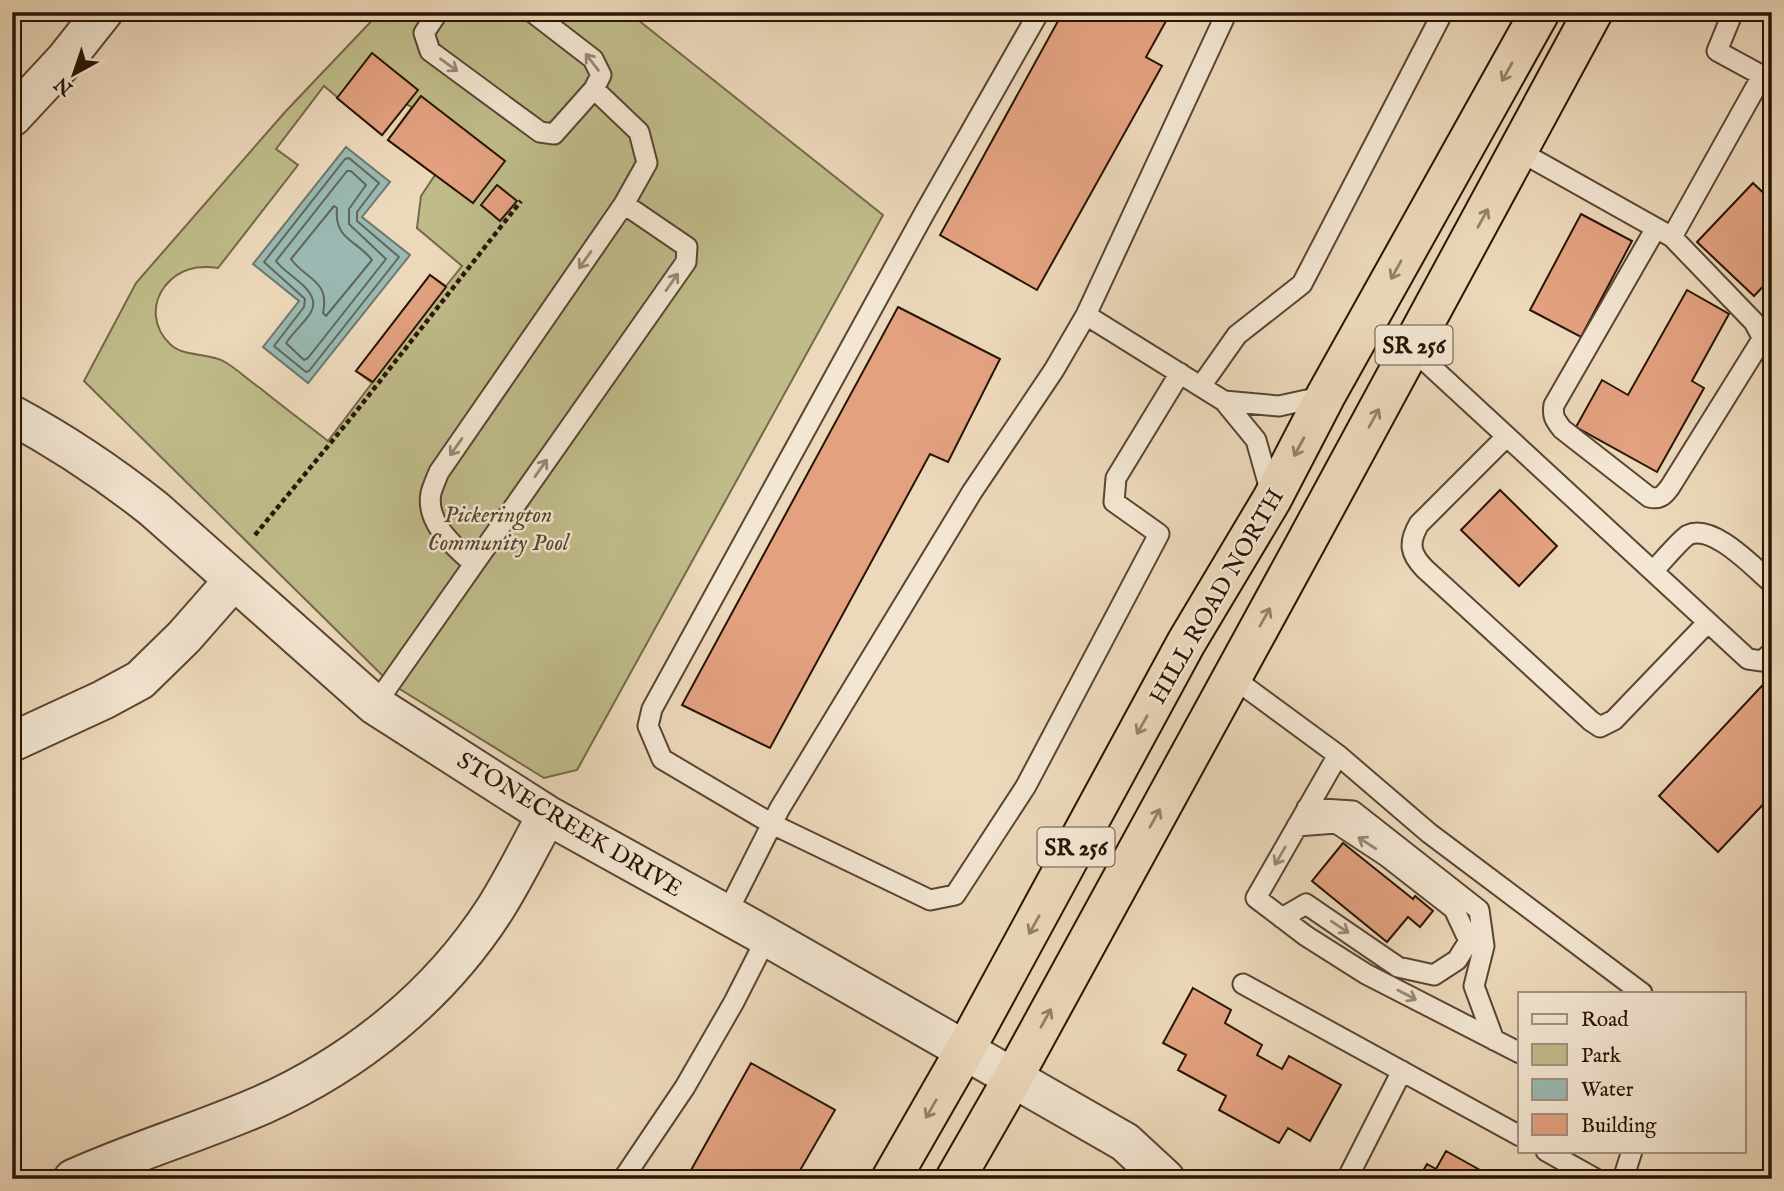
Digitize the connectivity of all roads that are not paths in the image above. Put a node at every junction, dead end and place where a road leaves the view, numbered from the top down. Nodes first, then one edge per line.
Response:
1 (103, 12) edge
2 (438, 12) edge
3 (532, 12) edge
4 (1039, 12) edge
5 (1227, 12) edge
6 (1443, 12) edge
7 (1541, 12) edge
8 (1593, 12) edge
9 (1733, 12) edge
10 (1767, 79) edge
11 (594, 89) junction
12 (12, 117) edge
13 (1519, 151) junction
14 (624, 204) junction
15 (1664, 233) junction
16 (1086, 315) junction
17 (1412, 349) junction
18 (1180, 373) junction
19 (1201, 386) junction
20 (1326, 395) junction
21 (1224, 401) junction
22 (12, 415) edge
23 (1506, 437) junction
24 (1272, 499) junction
25 (474, 564) junction
26 (1653, 571) junction
27 (234, 579) junction
28 (1772, 583) edge
29 (1708, 622) junction
30 (1772, 652) edge
31 (1232, 677) junction
32 (375, 705) junction
33 (12, 742) edge
34 (1338, 755) junction
35 (1307, 808) junction
36 (547, 816) junction
37 (772, 824) junction
38 (1297, 826) junction
39 (726, 915) junction
40 (1282, 918) junction
41 (767, 937) junction
42 (1243, 984) dead end
43 (1641, 992) edge
44 (1486, 1036) junction
45 (965, 1050) junction
46 (1518, 1052) edge
47 (1402, 1071) junction
48 (1013, 1078) junction
49 (1518, 1135) edge
50 (1547, 1152) edge
51 (1632, 1152) edge
52 (1568, 1172) edge
53 (73, 1179) edge
54 (623, 1179) edge
55 (891, 1179) edge
56 (955, 1179) edge
57 (1165, 1179) edge
58 (1347, 1179) edge
59 (1596, 1179) edge
60 (1623, 1179) edge

1 - 12 street
2 -> 11 lane
11 -> 3 lane
4 - 37 lane
5 - 16 lane
6 - 19 lane
7 -> 20 highway, HILL ROAD NORTH / SR 256
8 - 13 highway, HILL ROAD NORTH / SR 256
9 - 10 lane
10 - 15 lane
11 - 14 lane
13 - 15 lane
17 -> 13 highway, HILL ROAD NORTH / SR 256
14 -> 25 lane
25 -> 14 lane
15 - 15 lane
16 - 18 lane
16 - 37 lane
17 - 23 lane
31 -> 17 highway, HILL ROAD NORTH / SR 256
18 - 19 lane
18 - 37 lane
19 - 21 lane
20 - 21 lane
20 -> 24 highway, HILL ROAD NORTH / SR 256
21 - 24 lane
22 - 27 street, STONECREEK DRIVE
23 - 26 lane
23 - 29 lane
24 -> 45 highway, HILL ROAD NORTH / SR 256
25 - 32 lane
26 - 28 lane
26 - 29 lane
27 - 32 street, STONECREEK DRIVE
27 - 33 street
29 - 30 lane
31 - 34 lane
48 -> 31 highway, HILL ROAD NORTH / SR 256
32 - 36 street, STONECREEK DRIVE
34 - 35 lane
34 - 43 lane
35 - 38 lane
35 - 44 lane
36 - 39 street, STONECREEK DRIVE
36 - 53 street
37 - 39 lane
38 -> 40 lane
40 -> 38 lane
39 - 41 street, STONECREEK DRIVE
40 -> 44 lane
41 - 45 street, STONECREEK DRIVE
41 - 54 lane
42 - 47 lane
44 - 46 lane
45 - 48 street, STONECREEK DRIVE
45 -> 55 highway, HILL ROAD NORTH / SR 256
47 - 49 lane
47 - 58 lane
48 - 56 highway, HILL ROAD NORTH / SR 256
48 - 57 street, STONECREEK DRIVE
50 - 52 lane
51 - 60 lane
52 - 59 lane

